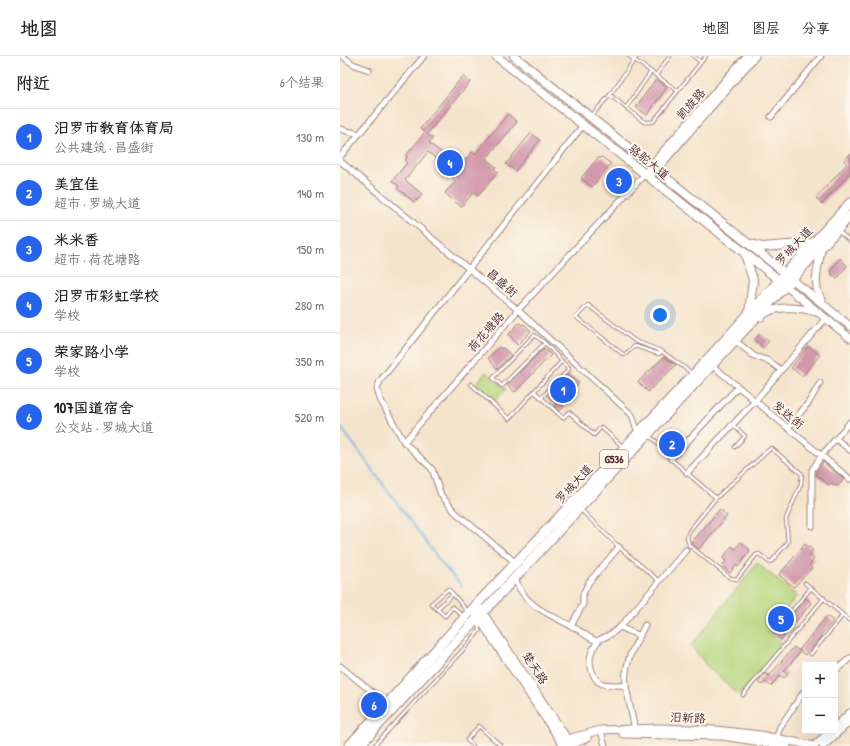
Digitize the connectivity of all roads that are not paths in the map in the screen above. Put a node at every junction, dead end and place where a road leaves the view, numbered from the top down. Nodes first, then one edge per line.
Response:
1 (342, 56) edge
2 (424, 56) edge
3 (496, 56) edge
4 (514, 56) edge
5 (629, 56) edge
6 (637, 56) edge
7 (670, 56) edge
8 (693, 56) edge
9 (706, 56) edge
10 (747, 56) edge
11 (756, 56) edge
12 (821, 56) edge
13 (634, 60) junction
14 (701, 62) junction
15 (369, 70) dead end
16 (651, 72) junction
17 (656, 76) junction
18 (678, 91) junction
19 (610, 95) junction
20 (626, 108) junction
21 (590, 117) junction
22 (771, 117) dead end
23 (584, 124) junction
24 (340, 129) edge
25 (359, 134) junction
26 (340, 157) edge
27 (340, 161) edge
28 (650, 165) junction
29 (658, 171) junction
30 (645, 174) junction
31 (850, 203) edge
32 (850, 216) edge
33 (837, 230) junction
34 (850, 242) edge
35 (749, 243) junction
36 (818, 244) junction
37 (744, 254) junction
38 (470, 269) junction
39 (786, 280) junction
40 (827, 306) junction
41 (518, 310) junction
42 (749, 313) junction
43 (820, 313) junction
44 (826, 318) junction
45 (850, 326) edge
46 (850, 338) edge
47 (737, 342) junction
48 (545, 343) junction
49 (661, 351) junction
50 (562, 362) junction
51 (714, 367) junction
52 (781, 370) junction
53 (704, 373) junction
54 (694, 374) junction
55 (820, 383) dead end
56 (471, 384) dead end
57 (738, 387) junction
58 (534, 391) junction
59 (541, 398) junction
60 (755, 401) junction
61 (850, 422) edge
62 (733, 425) junction
63 (788, 428) junction
64 (638, 432) junction
65 (647, 436) junction
66 (836, 439) junction
67 (404, 442) junction
68 (735, 447) dead end
69 (624, 448) junction
70 (850, 450) edge
71 (822, 455) junction
72 (671, 459) junction
73 (687, 473) junction
74 (850, 478) edge
75 (716, 498) junction
76 (580, 509) junction
77 (812, 526) dead end
78 (619, 547) junction
79 (686, 550) dead end
80 (516, 563) junction
81 (515, 578) junction
82 (659, 581) junction
83 (805, 583) dead end
84 (811, 588) junction
85 (453, 594) junction
86 (824, 598) junction
87 (437, 609) junction
88 (474, 612) junction
89 (843, 615) junction
90 (850, 620) edge
91 (645, 625) dead end
92 (571, 626) junction
93 (620, 627) junction
94 (774, 632) dead end
95 (640, 636) junction
96 (599, 640) junction
97 (811, 654) dead end
98 (850, 658) edge
99 (340, 666) edge
100 (838, 668) edge
101 (626, 687) junction
102 (802, 694) edge
103 (743, 695) dead end
104 (390, 707) junction
105 (850, 713) edge
106 (850, 721) edge
107 (838, 724) edge
108 (634, 731) junction
109 (602, 732) junction
110 (827, 734) edge
111 (776, 739) junction
112 (567, 744) edge
113 (349, 746) edge
114 (358, 746) edge
115 (374, 746) edge
116 (473, 746) edge
117 (501, 746) edge
118 (605, 746) edge
119 (787, 746) edge
120 (814, 746) edge
121 (823, 746) edge

1 - 15 street
2 - 25 street
3 - 23 main road, 骆驼大道
4 - 21 main road, 骆驼大道
5 - 13 lane
6 - 13 lane
7 - 17 lane
8 - 14 lane
9 - 14 lane
10 - 28 street, 凯旋路
11 - 29 street
12 - 22 street
13 - 16 lane
13 - 19 lane
14 - 18 lane
16 - 17 lane
16 - 20 lane
17 - 18 lane
18 - 20 lane
19 - 20 lane
19 - 21 lane
21 - 28 main road, 骆驼大道
23 - 30 main road, 骆驼大道
23 - 38 street
24 - 25 street
25 - 26 street
27 - 38 street, 昌盛街
28 - 29 main road, 骆驼大道
28 - 30 street, 荷花塘路
29 - 30 street
29 - 35 main road, 骆驼大道
30 - 37 main road, 骆驼大道
30 - 41 street, 荷花塘路
31 - 36 highway, 罗城大道 / G536
32 - 33 highway, 罗城大道 / G536
33 - 34 lane
33 - 36 highway, 罗城大道 / G536
35 - 36 main road
35 - 39 main road, 骆驼大道
36 - 39 highway, 罗城大道 / G536
36 - 40 street
37 - 39 main road, 骆驼大道
37 - 42 main road
38 - 41 street, 昌盛街
38 - 67 street
39 - 40 street
39 - 42 highway, 罗城大道 / G536
39 - 43 street
39 - 53 highway, 罗城大道 / G536
40 - 45 street
41 - 64 street, 昌盛街
41 - 67 street, 荷花塘路
42 - 54 highway, 罗城大道 / G536
43 - 44 street
43 - 47 street
44 - 46 street
44 - 52 street
47 - 51 street
47 - 52 street
48 - 48 lane
48 - 50 lane
49 - 49 lane
49 - 54 lane
50 - 58 lane
50 - 59 lane
51 - 53 street
51 - 57 street, 发达街
52 - 60 street
53 - 65 highway, 罗城大道 / G536
54 - 64 highway, 罗城大道 / G536
55 - 63 street
56 - 58 lane
57 - 60 street, 发达街
57 - 72 street
58 - 59 lane
59 - 69 lane
60 - 62 street
60 - 63 street, 发达街
61 - 66 street
62 - 68 lane
62 - 73 street
63 - 71 street, 发达街
64 - 69 highway, 罗城大道 / G536
65 - 72 lane
65 - 76 highway, 罗城大道 / G536
66 - 70 street
66 - 71 street
67 - 80 street
69 - 80 highway, 罗城大道 / G536
71 - 74 street, 发达街
71 - 77 street
72 - 73 lane
73 - 75 lane
75 - 75 lane
76 - 78 lane
76 - 81 highway, 罗城大道 / G536
78 - 82 lane
78 - 92 street
79 - 82 street
80 - 88 highway, 罗城大道 / G536
81 - 88 highway, 罗城大道 / G536
81 - 92 street
82 - 93 street
83 - 84 lane
84 - 86 lane
84 - 94 lane
85 - 87 lane
85 - 87 lane
85 - 88 lane
86 - 89 lane
86 - 103 lane
87 - 88 lane
88 - 104 highway, 罗城大道 / G536
88 - 104 highway, 罗城大道 / G536
88 - 112 street, 楚天路
88 - 115 lane
89 - 90 lane
89 - 97 lane
91 - 95 street
92 - 96 street
93 - 95 street
93 - 96 street
95 - 101 street
96 - 101 street
98 - 100 street
99 - 104 street
101 - 108 street
102 - 111 street
104 - 113 highway, 罗城大道 / G536
104 - 114 highway, 罗城大道 / G536
105 - 107 street
106 - 121 street
108 - 109 street, 汨新路
108 - 111 street, 汨新路
108 - 119 street
109 - 112 street, 汨新路
109 - 118 street
110 - 120 street
111 - 120 street, 汨新路
116 - 117 lane

